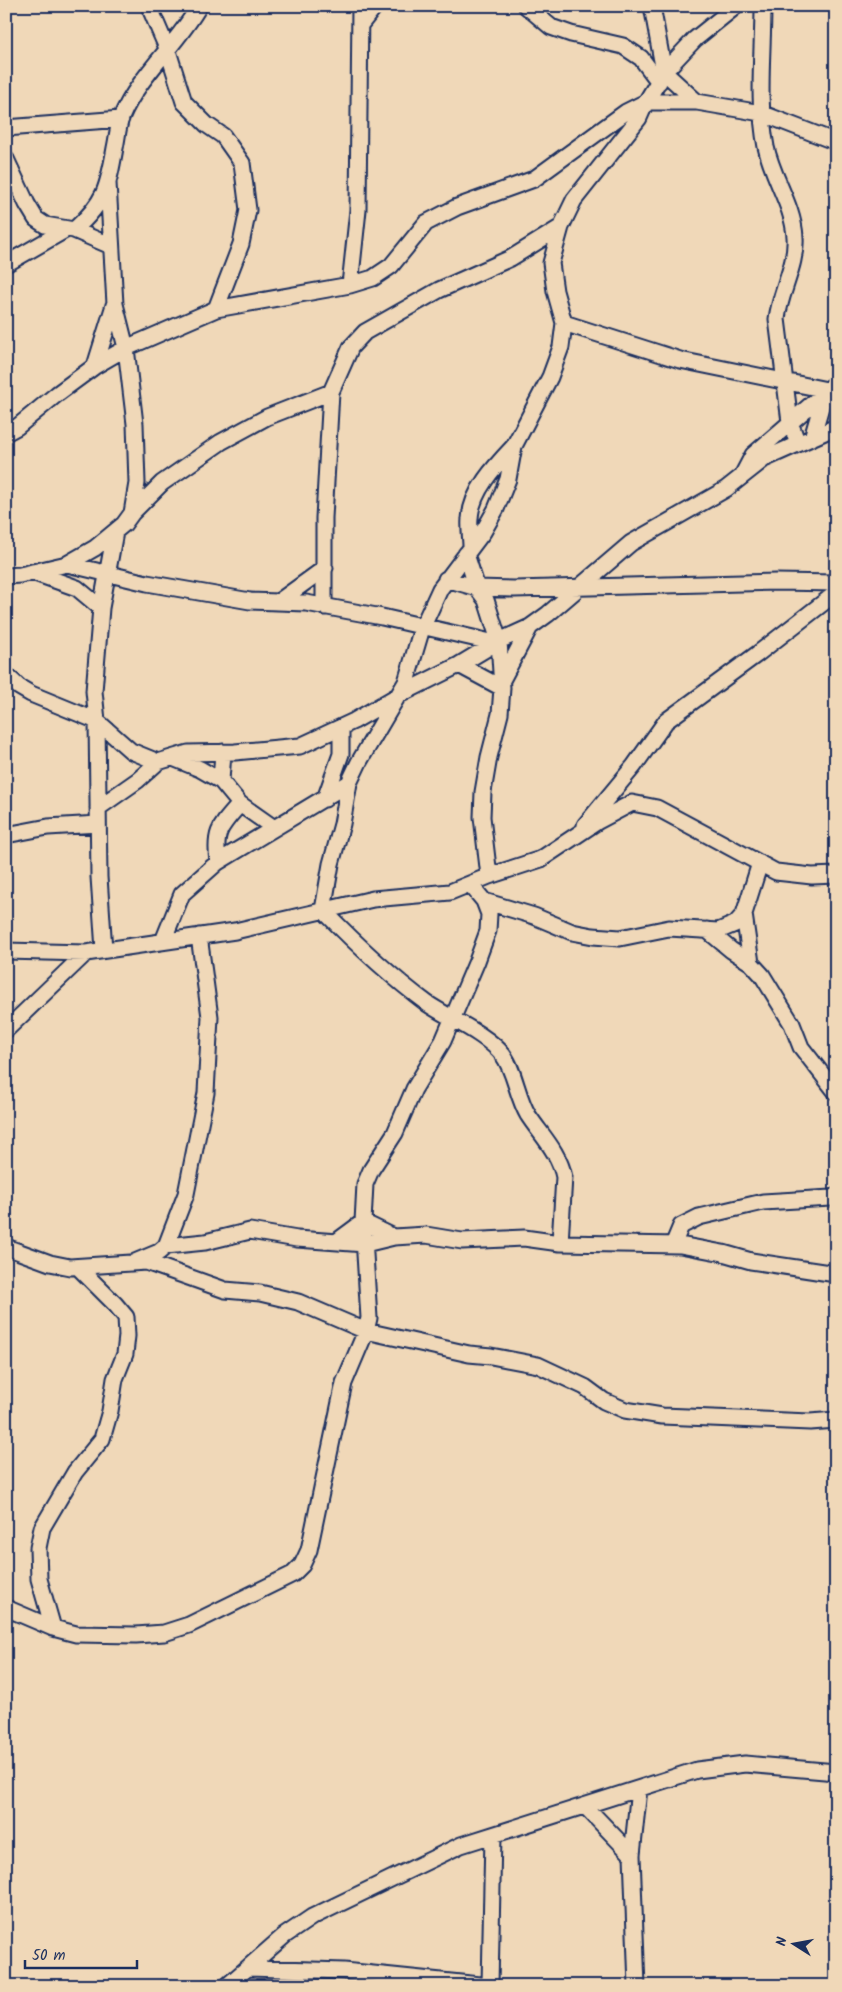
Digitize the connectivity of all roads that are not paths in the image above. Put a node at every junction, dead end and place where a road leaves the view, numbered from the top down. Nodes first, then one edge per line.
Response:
1 (149, 6) edge
2 (199, 6) edge
3 (360, 6) edge
4 (375, 6) edge
5 (526, 6) edge
6 (652, 6) edge
7 (736, 6) edge
8 (763, 6) edge
9 (360, 25) junction
10 (168, 48) junction
11 (661, 77) junction
12 (646, 102) junction
13 (697, 102) junction
14 (761, 113) junction
15 (121, 119) junction
16 (6, 128) edge
17 (836, 142) edge
18 (6, 158) edge
19 (108, 183) junction
20 (561, 227) junction
21 (70, 230) junction
22 (111, 246) junction
23 (6, 264) edge
24 (350, 285) junction
25 (115, 304) junction
26 (216, 309) junction
27 (564, 323) junction
28 (126, 348) junction
29 (96, 366) junction
30 (786, 382) junction
31 (831, 391) edge
32 (332, 392) junction
33 (790, 422) junction
34 (836, 427) edge
35 (6, 432) edge
36 (812, 438) junction
37 (798, 444) junction
38 (514, 446) junction
39 (742, 477) junction
40 (132, 513) junction
41 (115, 532) junction
42 (468, 550) junction
43 (67, 564) junction
44 (325, 568) junction
45 (32, 572) junction
46 (108, 574) junction
47 (6, 576) edge
48 (446, 579) junction
49 (836, 583) edge
50 (477, 588) junction
51 (575, 589) junction
52 (836, 593) edge
53 (278, 602) junction
54 (324, 606) junction
55 (102, 608) junction
56 (530, 627) junction
57 (422, 628) junction
58 (497, 642) junction
59 (459, 665) junction
60 (6, 676) edge
61 (502, 684) junction
62 (398, 695) junction
63 (97, 721) junction
64 (348, 724) junction
65 (373, 739) junction
66 (223, 752) junction
67 (166, 760) junction
68 (221, 781) junction
69 (349, 784) junction
70 (325, 799) junction
71 (240, 804) junction
72 (98, 808) junction
73 (98, 824) junction
74 (274, 828) junction
75 (6, 835) edge
76 (576, 836) junction
77 (218, 862) junction
78 (760, 863) junction
79 (836, 875) edge
80 (489, 876) junction
81 (470, 884) junction
82 (484, 901) junction
83 (323, 910) junction
84 (744, 914) junction
85 (707, 930) junction
86 (199, 936) junction
87 (163, 942) junction
88 (104, 950) junction
89 (6, 952) edge
90 (86, 953) junction
91 (751, 963) junction
92 (452, 1019) junction
93 (6, 1030) edge
94 (836, 1092) edge
95 (836, 1196) edge
96 (363, 1222) junction
97 (394, 1237) junction
98 (336, 1242) junction
99 (560, 1242) junction
100 (365, 1244) junction
101 (673, 1245) junction
102 (6, 1248) edge
103 (161, 1255) junction
104 (128, 1264) junction
105 (78, 1266) junction
106 (836, 1274) edge
107 (97, 1285) junction
108 (366, 1332) junction
109 (836, 1420) edge
110 (6, 1608) edge
111 (53, 1628) junction
112 (836, 1772) edge
113 (639, 1789) junction
114 (585, 1806) junction
115 (493, 1835) junction
116 (632, 1855) junction
117 (248, 1968) junction
118 (333, 1978) edge
119 (391, 1981) edge
120 (227, 1986) edge
121 (637, 1986) edge

1 - 10 street
2 - 10 street
3 - 9 street
4 - 9 street
5 - 11 street
6 - 11 street
7 - 11 street
8 - 14 street
9 - 24 street
10 - 15 street
10 - 26 street
11 - 12 street
11 - 13 street
12 - 13 street
12 - 20 street
12 - 24 street
13 - 14 street
14 - 17 street
14 - 30 street
15 - 16 street
15 - 19 street
18 - 21 street
19 - 21 street
19 - 22 street
20 - 27 street
20 - 32 street
21 - 22 street
21 - 23 street
22 - 25 street
24 - 26 street
25 - 28 street
25 - 29 street
26 - 28 street
27 - 30 street
27 - 38 street
28 - 29 street
28 - 40 street
29 - 35 street
30 - 31 street
30 - 33 street
31 - 33 street
31 - 36 street
32 - 40 street
32 - 44 street
33 - 37 street
33 - 39 street
34 - 36 street
36 - 37 street
37 - 39 street
38 - 42 street
38 - 42 street
39 - 51 street
40 - 41 street
41 - 43 street
41 - 46 street
42 - 48 street
42 - 50 street
43 - 45 street
43 - 46 street
44 - 53 street
44 - 54 street
45 - 47 street
45 - 55 street
46 - 53 street
46 - 55 street
48 - 50 street
48 - 57 street
49 - 51 street
50 - 51 street
50 - 58 street
51 - 56 street
52 - 76 street
53 - 54 street
54 - 57 street
55 - 63 street
56 - 58 street
56 - 61 street
57 - 58 street
57 - 62 street
58 - 59 street
58 - 61 street
59 - 61 street
59 - 62 street
60 - 63 street
61 - 80 street
62 - 64 street
62 - 65 street
63 - 67 street
63 - 72 street
64 - 65 street
64 - 66 street
64 - 70 street
65 - 69 street
66 - 67 street
66 - 68 street
67 - 68 street
67 - 72 street
68 - 71 street
69 - 70 street
69 - 83 street
70 - 74 street
71 - 74 street
71 - 77 street
72 - 73 street
73 - 75 street
73 - 88 street
74 - 77 street
76 - 78 street
76 - 80 street
77 - 87 street
78 - 79 street
78 - 84 street
80 - 81 street
81 - 82 street
81 - 83 street
82 - 85 street
82 - 92 street
83 - 86 street
83 - 92 street
84 - 85 street
84 - 91 street
85 - 91 street
86 - 87 street
86 - 103 street
87 - 88 street
88 - 90 street
89 - 90 street
90 - 93 street
91 - 94 street
92 - 96 street
92 - 99 street
95 - 101 street
96 - 97 street
96 - 98 street
96 - 100 street
97 - 99 street
97 - 100 street
98 - 100 street
98 - 103 street
99 - 101 street
100 - 108 street
101 - 106 street
102 - 105 street
103 - 104 street
103 - 108 street
104 - 105 street
104 - 107 street
105 - 107 street
107 - 111 street
108 - 109 street
108 - 111 street
110 - 111 street
112 - 113 street
113 - 114 street
113 - 116 street
114 - 115 street
114 - 116 street
115 - 117 street
115 - 119 street
116 - 121 street
117 - 118 street
117 - 120 street
118 - 119 street

